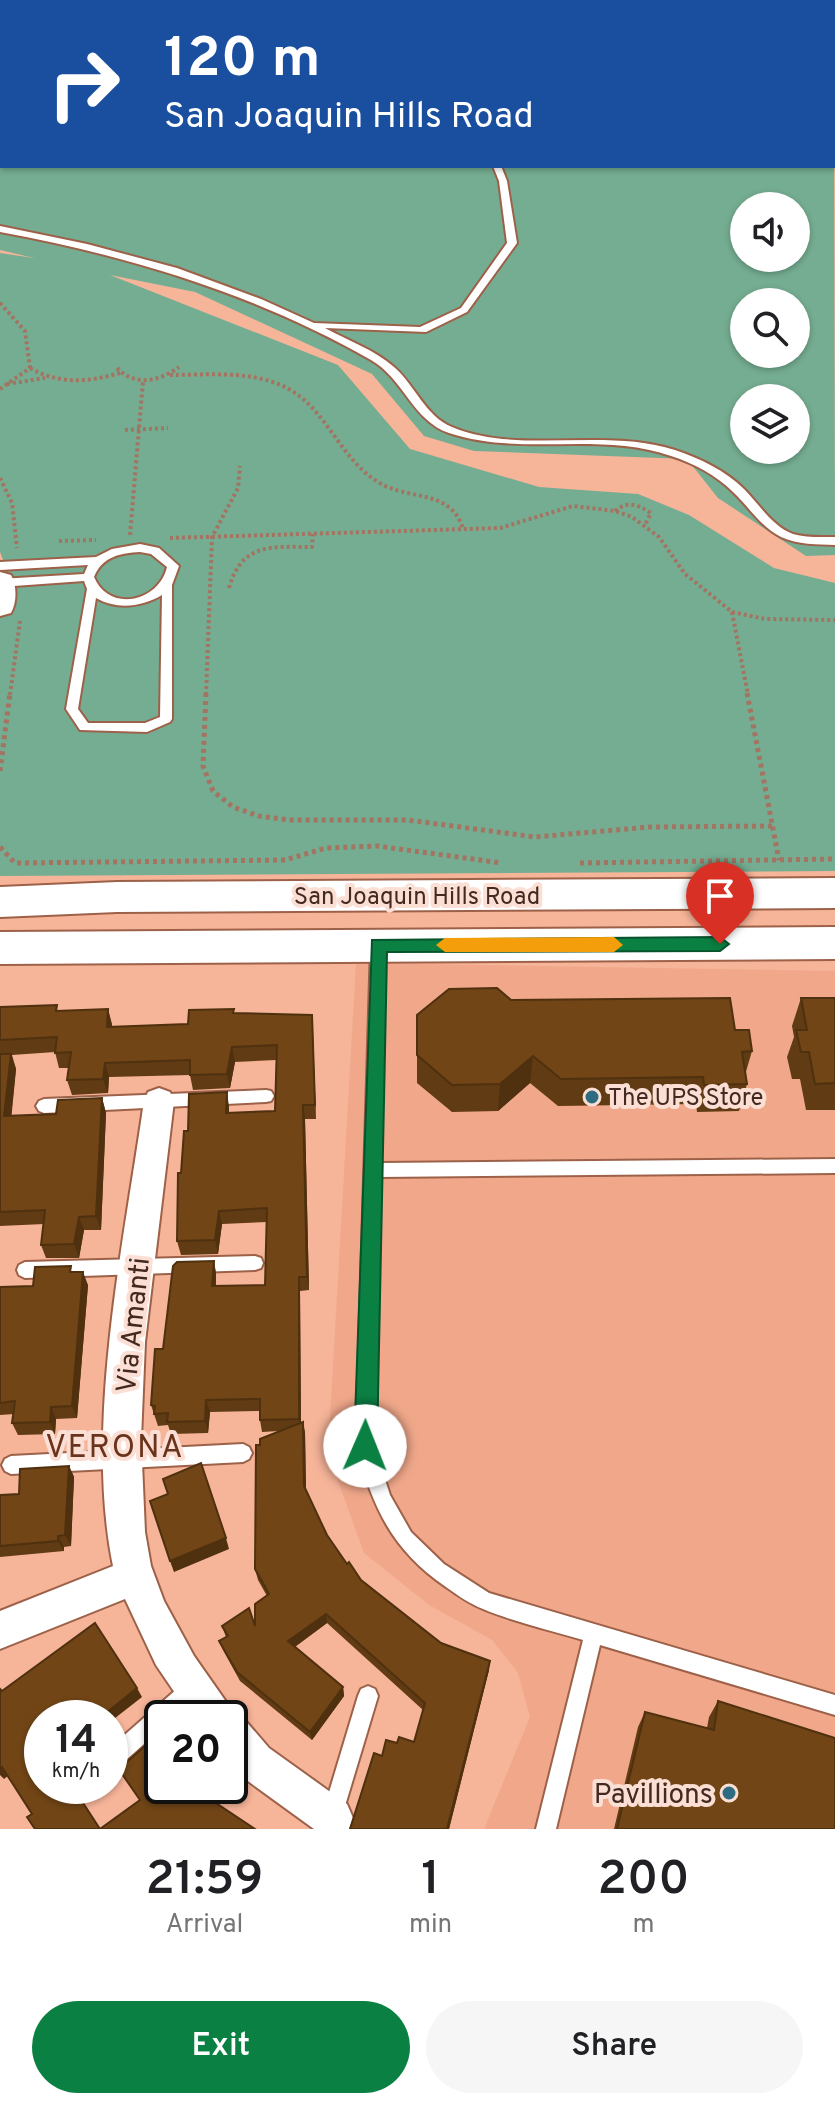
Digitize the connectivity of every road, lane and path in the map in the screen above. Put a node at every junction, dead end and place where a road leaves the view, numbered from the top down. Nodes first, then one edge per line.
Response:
1 (498, 168) edge
2 (0, 229) edge
3 (0, 303) edge
4 (313, 325) junction
5 (179, 367) dead end
6 (30, 368) junction
7 (117, 368) dead end
8 (120, 373) junction
9 (170, 375) junction
10 (51, 378) junction
11 (143, 381) junction
12 (7, 384) junction
13 (0, 389) edge
14 (168, 428) dead end
15 (139, 429) junction
16 (125, 430) dead end
17 (240, 466) dead end
18 (615, 511) junction
19 (645, 525) junction
20 (463, 529) junction
21 (313, 534) junction
22 (212, 537) junction
23 (144, 539) dead end
24 (157, 539) dead end
25 (102, 540) dead end
26 (59, 541) dead end
27 (835, 541) edge
28 (97, 561) junction
29 (0, 566) edge
30 (0, 583) edge
31 (90, 584) junction
32 (168, 587) junction
33 (229, 588) dead end
34 (0, 606) edge
35 (732, 612) junction
36 (835, 620) edge
37 (773, 826) junction
38 (0, 847) edge
39 (835, 859) edge
40 (779, 860) junction
41 (516, 863) dead end
42 (578, 863) dead end
43 (835, 893) edge
44 (0, 902) edge
45 (835, 943) edge
46 (378, 945) junction
47 (0, 948) edge
48 (266, 1096) dead end
49 (159, 1101) junction
50 (44, 1106) dead end
51 (835, 1166) edge
52 (375, 1170) junction
53 (255, 1263) dead end
54 (139, 1265) junction
55 (25, 1270) dead end
56 (243, 1453) dead end
57 (122, 1459) junction
58 (11, 1465) dead end
59 (135, 1576) junction
60 (0, 1630) edge
61 (594, 1632) junction
62 (194, 1687) junction
63 (368, 1696) dead end
64 (204, 1700) edge
65 (835, 1705) edge
66 (128, 1745) edge
67 (248, 1754) edge
68 (330, 1824) edge
69 (546, 1829) edge

1 - 4 lane
2 - 4 lane
3 - 6 path
4 - 27 lane
5 - 9 path
6 - 10 path
6 - 12 path
7 - 8 path
8 - 10 path
8 - 11 path
9 - 11 path
9 - 20 path
10 - 12 path
11 - 15 path
12 - 13 path
14 - 15 path
15 - 16 path
15 - 23 path
17 - 22 path
18 - 19 path
18 - 19 path
18 - 20 path
19 - 35 path
20 - 21 path
21 - 22 path
21 - 33 path
22 - 24 path
22 - 37 path
25 - 26 path
28 - 29 lane
28 - 31 lane
28 - 32 lane
30 - 31 lane
30 - 34 street
31 - 32 lane
31 - 32 lane
35 - 36 path
35 - 37 path
37 - 40 path
38 - 41 path
39 - 40 path
40 - 42 path
43 - 44 main road, San Joaquin Hills Road
45 - 46 main road, San Joaquin Hills Road
46 - 47 main road, San Joaquin Hills Road
46 - 52 lane
48 - 49 lane
49 - 50 lane
49 - 54 street, Via Amanti
51 - 52 lane
52 - 61 lane
53 - 54 lane
54 - 55 lane
54 - 57 street, Via Amanti
56 - 57 lane
57 - 58 lane
57 - 59 street, Via Amanti
59 - 60 street
59 - 62 street, Via Amanti
61 - 65 lane
61 - 69 lane
62 - 64 street, Via Amanti
62 - 66 lane
63 - 68 lane
67 - 68 street

